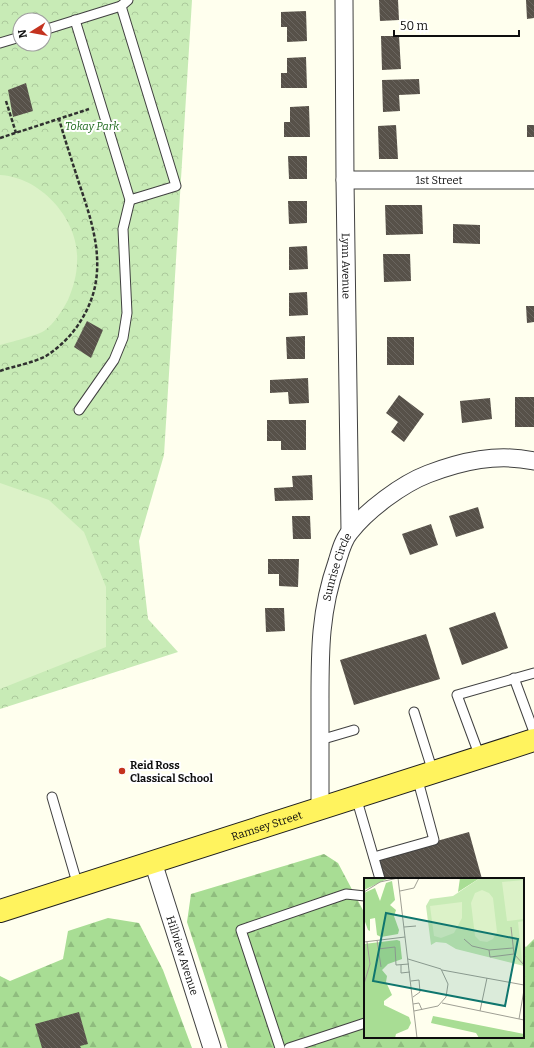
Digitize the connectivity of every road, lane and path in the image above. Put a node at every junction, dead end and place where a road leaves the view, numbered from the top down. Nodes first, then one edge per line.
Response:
1 (128, 0) edge
2 (344, 0) edge
3 (121, 6) junction
4 (75, 20) junction
5 (52, 27) edge
6 (12, 39) edge
7 (0, 42) edge
8 (6, 101) dead end
9 (101, 105) junction
10 (59, 119) junction
11 (16, 133) junction
12 (0, 138) edge
13 (345, 180) junction
14 (534, 180) edge
15 (130, 200) junction
16 (0, 371) edge
17 (79, 410) dead end
18 (534, 461) edge
19 (350, 531) junction
20 (534, 673) edge
21 (514, 678) junction
22 (414, 712) dead end
23 (354, 730) dead end
24 (534, 732) edge
25 (320, 740) junction
26 (534, 740) edge
27 (480, 757) junction
28 (425, 775) junction
29 (52, 797) dead end
30 (356, 797) junction
31 (320, 808) junction
32 (374, 857) junction
33 (153, 862) junction
34 (380, 878) edge
35 (78, 886) junction
36 (364, 896) edge
37 (0, 911) edge
38 (364, 1023) edge
39 (212, 1048) edge
40 (280, 1048) edge
41 (289, 1048) edge

1 - 3 lane
2 - 13 street, Lynn Avenue
3 - 4 lane
3 - 15 lane
4 - 5 lane
4 - 9 lane
6 - 7 lane
8 - 11 path
9 - 10 path
9 - 15 lane
10 - 11 path
10 - 16 path
11 - 12 path
13 - 14 street, 1st Street
13 - 19 street, Lynn Avenue
15 - 17 lane
18 - 19 street, Sunrise Circle
19 - 25 street, Sunrise Circle
20 - 21 lane
21 - 24 lane
21 - 27 lane
22 - 28 lane
23 - 25 lane
25 - 31 street, Sunrise Circle
26 - 27 main road, Ramsey Street
27 - 28 main road, Ramsey Street
28 - 30 main road, Ramsey Street
28 - 32 lane
29 - 35 lane
30 - 31 main road, Ramsey Street
30 - 32 lane
31 - 33 main road, Ramsey Street
32 - 34 lane
33 - 35 main road, Ramsey Street
33 - 39 street, Hillview Avenue
35 - 37 main road, Ramsey Street
36 - 40 lane
38 - 41 lane

